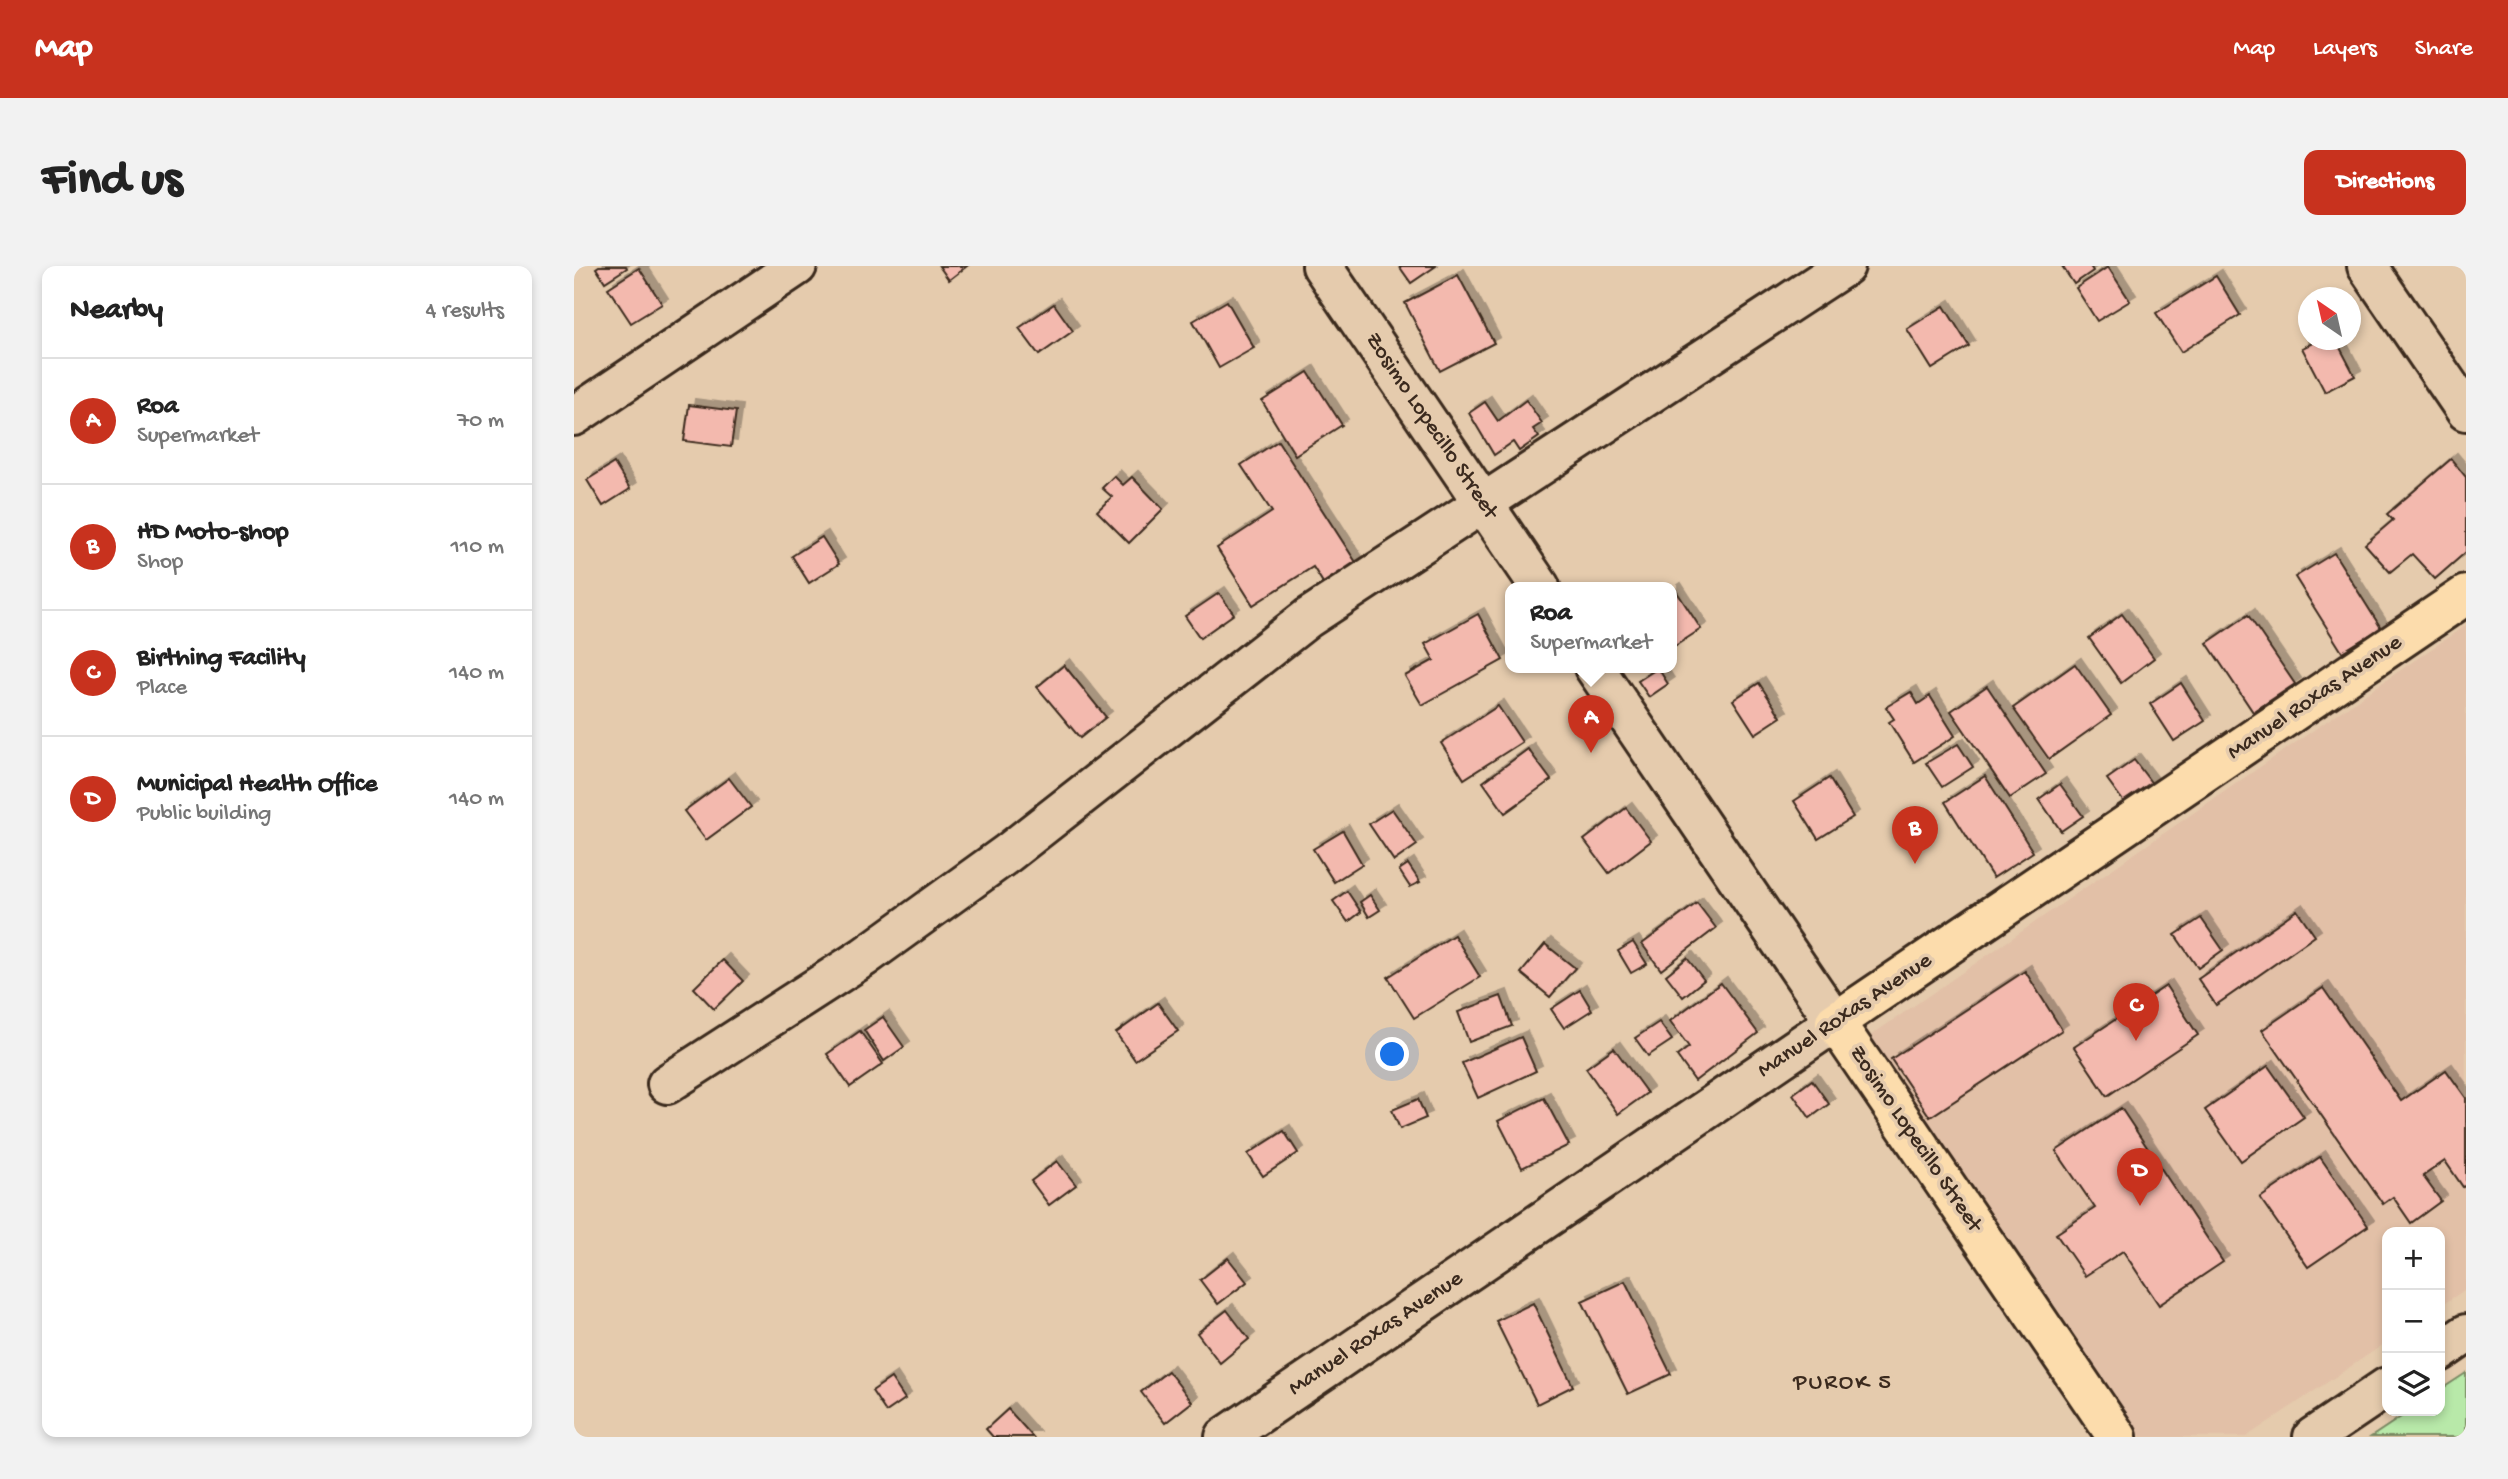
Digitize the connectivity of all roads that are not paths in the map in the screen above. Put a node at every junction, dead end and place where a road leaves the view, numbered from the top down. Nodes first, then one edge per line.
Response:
1 (797, 266) edge
2 (1322, 266) edge
3 (1845, 266) edge
4 (2367, 266) edge
5 (2466, 411) edge
6 (574, 416) edge
7 (1483, 504) junction
8 (1537, 582) edge
9 (2466, 595) edge
10 (1598, 673) edge
11 (1835, 1022) junction
12 (667, 1084) dead end
13 (2466, 1334) edge
14 (2445, 1349) edge
15 (2382, 1390) edge
16 (1224, 1437) edge
17 (2117, 1437) edge
18 (2314, 1437) edge

1 - 6 street
2 - 7 street, Zosimo Lopecillo Street
3 - 7 street
4 - 5 street
7 - 8 street, Zosimo Lopecillo Street
7 - 12 street
9 - 11 main road, Manuel Roxas Avenue
10 - 11 street, Zosimo Lopecillo Street
11 - 16 street, Manuel Roxas Avenue
11 - 17 main road, Zosimo Lopecillo Street
13 - 14 street
15 - 18 street

